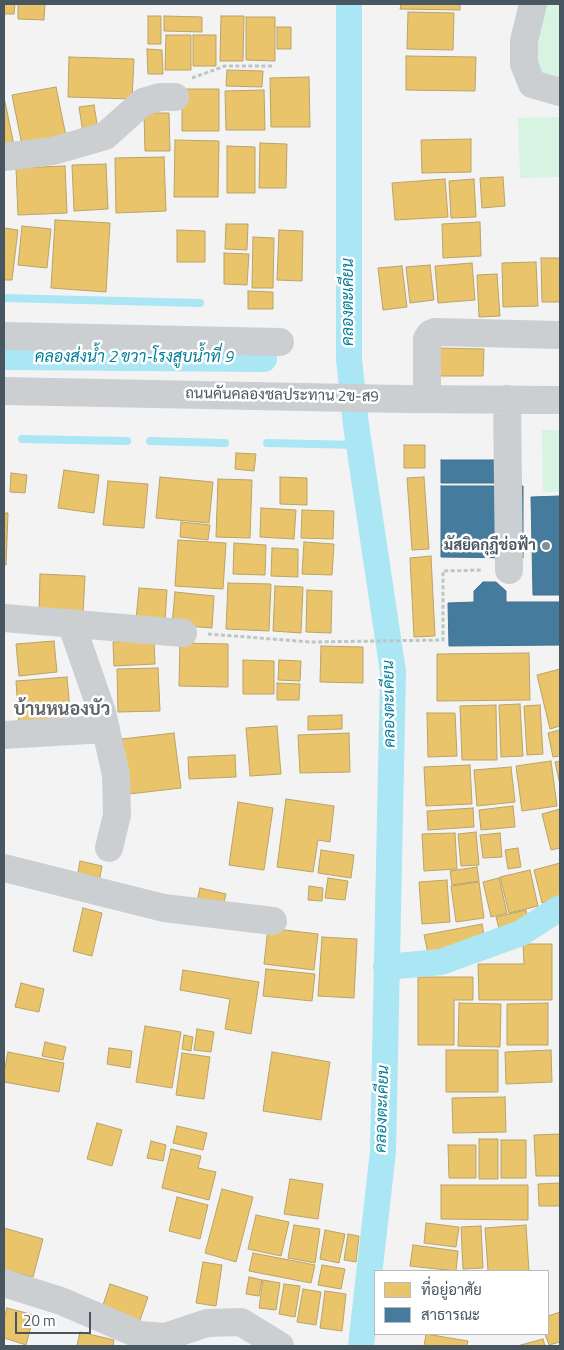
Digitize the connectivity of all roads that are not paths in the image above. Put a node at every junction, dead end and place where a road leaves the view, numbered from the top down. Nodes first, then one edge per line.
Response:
1 (533, 4) edge
2 (560, 92) edge
3 (167, 97) road end
4 (4, 157) edge
5 (560, 335) edge
6 (4, 336) edge
7 (280, 342) dead end
8 (4, 392) edge
9 (415, 399) junction
10 (507, 399) junction
11 (560, 400) edge
12 (509, 570) road end
13 (4, 618) edge
14 (71, 623) junction
15 (182, 633) road end
16 (106, 729) junction
17 (4, 735) edge
18 (109, 848) dead end
19 (4, 868) edge
20 (273, 921) dead end
21 (4, 1284) edge
22 (280, 1346) edge

1 - 2 street
3 - 4 street
5 - 9 street
6 - 7 street
8 - 9 street, ถนนคันคลองชลประทาน 2ข-ส9
9 - 10 street, ถนนคันคลองชลประทาน 2ข-ส9
10 - 11 street, ถนนคันคลองชลประทาน 2ข-ส9
10 - 12 street
13 - 14 street
14 - 15 street
14 - 16 street
16 - 17 street
16 - 18 street
19 - 20 street
21 - 22 street

